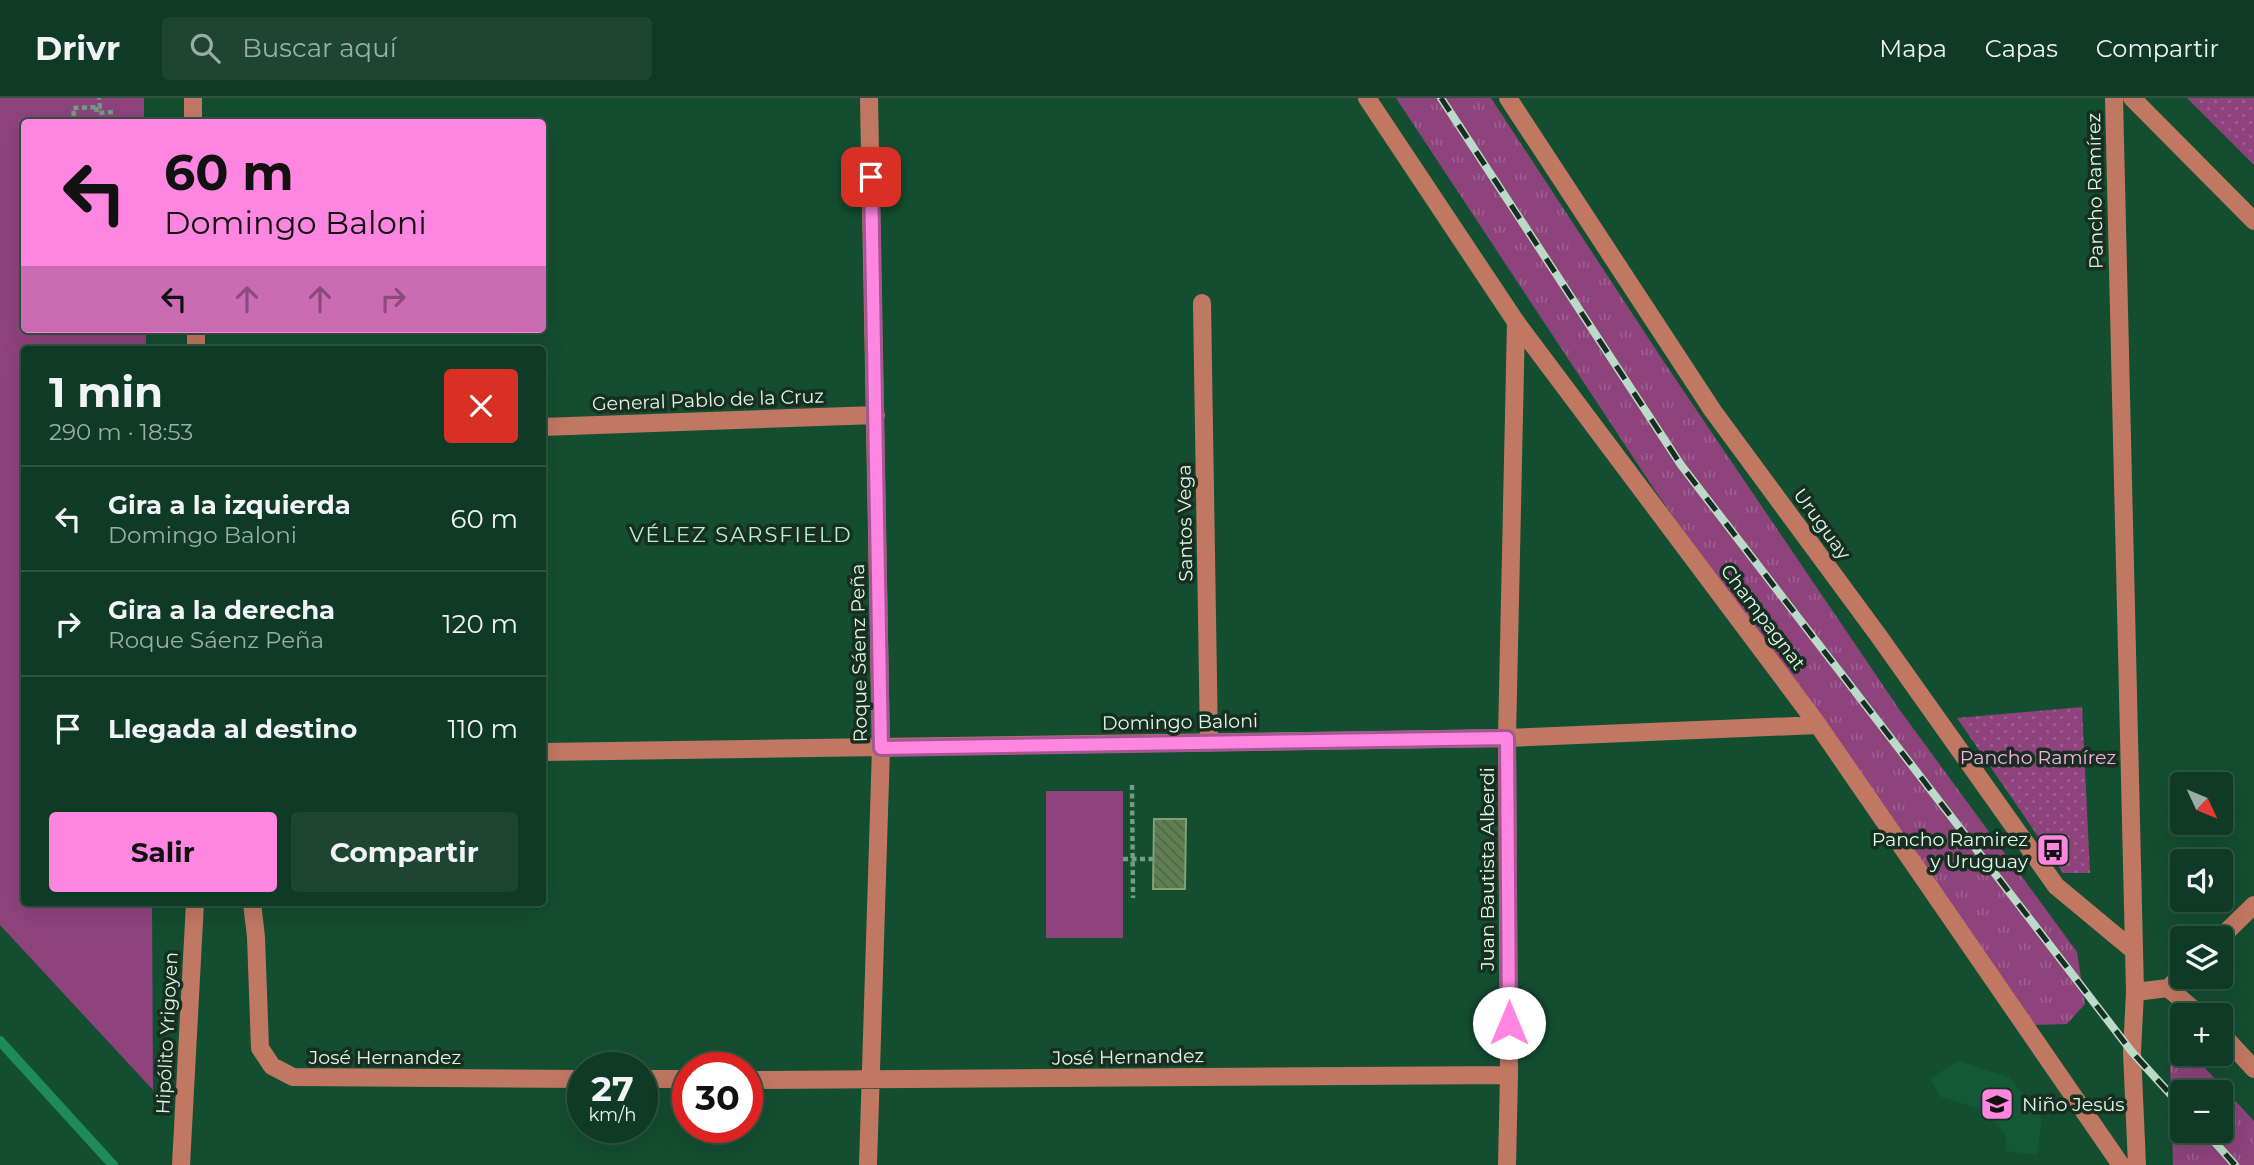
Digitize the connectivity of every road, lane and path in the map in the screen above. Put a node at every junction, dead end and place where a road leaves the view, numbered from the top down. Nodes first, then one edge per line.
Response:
1 (93, 98) edge
2 (99, 98) edge
3 (193, 98) edge
4 (869, 98) edge
5 (1367, 98) edge
6 (1508, 98) edge
7 (2114, 98) edge
8 (2132, 98) edge
9 (95, 107) junction
10 (113, 109) dead end
11 (74, 117) dead end
12 (193, 119) edge
13 (2254, 221) edge
14 (1202, 303) dead end
15 (1516, 321) junction
16 (876, 415) junction
17 (546, 427) edge
18 (1818, 725) junction
19 (1507, 738) junction
20 (1209, 743) junction
21 (881, 748) junction
22 (546, 752) edge
23 (1132, 785) dead end
24 (1123, 859) dead end
25 (1133, 859) junction
26 (1153, 859) dead end
27 (1133, 898) dead end
28 (2254, 905) edge
29 (195, 906) edge
30 (252, 906) edge
31 (2232, 926) edge
32 (2133, 950) junction
33 (2168, 988) joint
34 (2134, 992) junction
35 (2186, 1003) edge
36 (2233, 1046) edge
37 (2254, 1069) edge
38 (1509, 1075) junction
39 (567, 1079) edge
40 (763, 1080) edge
41 (870, 1080) junction
42 (181, 1165) edge
43 (868, 1165) edge
44 (1507, 1165) edge
45 (2121, 1165) edge
46 (2137, 1165) edge

1 - 9 path
2 - 9 path
3 - 12 street
4 - 16 street, Roque Sáenz Peña
5 - 15 street, Champagnat
6 - 32 street, Uruguay
7 - 32 street, Pancho Ramírez
8 - 13 street
9 - 10 path
9 - 11 path
14 - 20 street, Santos Vega
15 - 18 street, Champagnat
15 - 19 street, Juan Bautista Alberdi
16 - 17 street, General Pablo de la Cruz
16 - 21 street, Roque Sáenz Peña
18 - 19 street, Domingo Baloni
18 - 45 street, Champagnat
19 - 20 street, Domingo Baloni
19 - 38 street, Juan Bautista Alberdi
20 - 21 street, Domingo Baloni
21 - 22 street, Domingo Baloni
21 - 41 street, Roque Sáenz Peña
23 - 25 path
24 - 25 path
25 - 26 path
25 - 27 path
28 - 31 street
29 - 42 street, Hipólito Yrigoyen
30 - 39 street, José Hernandez
32 - 34 street, Pancho Ramírez
33 - 34 street
33 - 35 street
34 - 46 street, Pancho Ramírez
36 - 37 street
38 - 41 street, José Hernandez
38 - 44 street, Juan Bautista Alberdi
40 - 41 street, José Hernandez
41 - 43 street, Roque Sáenz Peña

